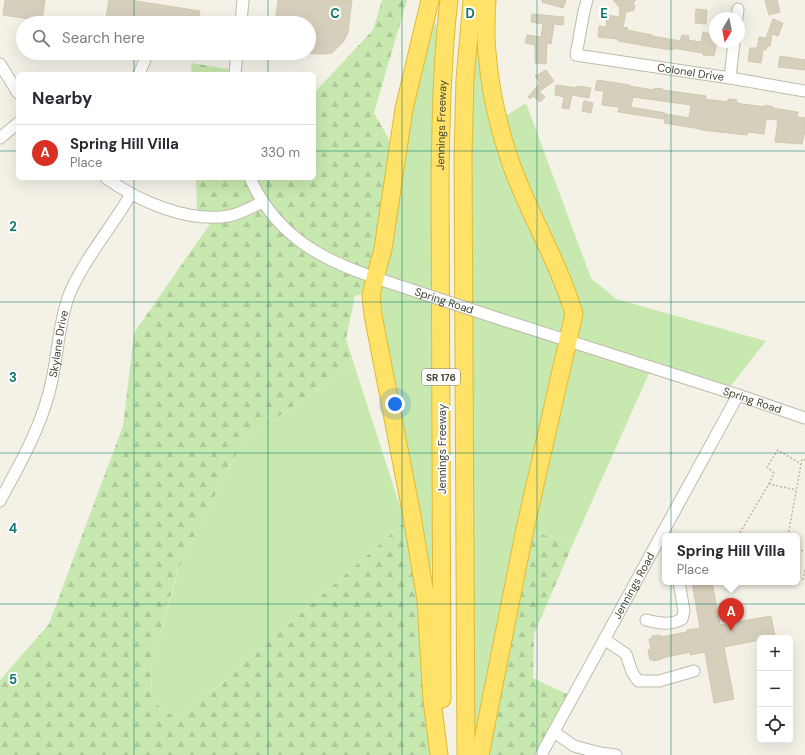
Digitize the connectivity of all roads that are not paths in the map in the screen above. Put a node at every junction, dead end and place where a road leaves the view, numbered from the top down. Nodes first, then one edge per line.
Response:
1 (243, 0) edge
2 (430, 0) edge
3 (449, 0) edge
4 (472, 0) edge
5 (487, 0) edge
6 (587, 0) edge
7 (242, 16) edge
8 (733, 48) edge
9 (145, 60) dead end
10 (236, 60) edge
11 (0, 64) edge
12 (140, 72) edge
13 (235, 72) edge
14 (730, 78) junction
15 (16, 90) edge
16 (805, 91) edge
17 (16, 125) edge
18 (0, 138) edge
19 (109, 180) edge
20 (251, 180) edge
21 (131, 194) junction
22 (262, 202) junction
23 (375, 278) junction
24 (567, 342) junction
25 (738, 395) junction
26 (805, 418) edge
27 (0, 501) edge
28 (662, 533) edge
29 (662, 533) edge
30 (680, 585) edge
31 (646, 620) dead end
32 (604, 639) junction
33 (694, 671) dead end
34 (554, 732) junction
35 (440, 755) edge
36 (466, 755) edge
37 (480, 755) edge
38 (541, 755) edge
39 (616, 755) edge

1 - 7 street
2 - 23 highway
3 - 35 highway, Jennings Freeway / SR 176
4 - 36 highway, Jennings Freeway / SR 176
5 - 24 highway
6 - 14 street, Colonel Drive
8 - 14 street
9 - 12 street
10 - 13 street
11 - 15 street
14 - 16 street, Colonel Drive
17 - 18 street
19 - 21 street
20 - 22 street, Spring Road
21 - 22 street
21 - 27 street, Skylane Drive
22 - 23 street, Spring Road
23 - 24 street, Spring Road, bridge
23 - 35 highway
24 - 25 street, Spring Road
24 - 37 highway
25 - 26 street, Spring Road
25 - 29 street, Jennings Road
28 - 32 street, Jennings Road
30 - 31 street
32 - 33 street
32 - 34 street, Jennings Road
34 - 38 street, Jennings Road
34 - 39 street

